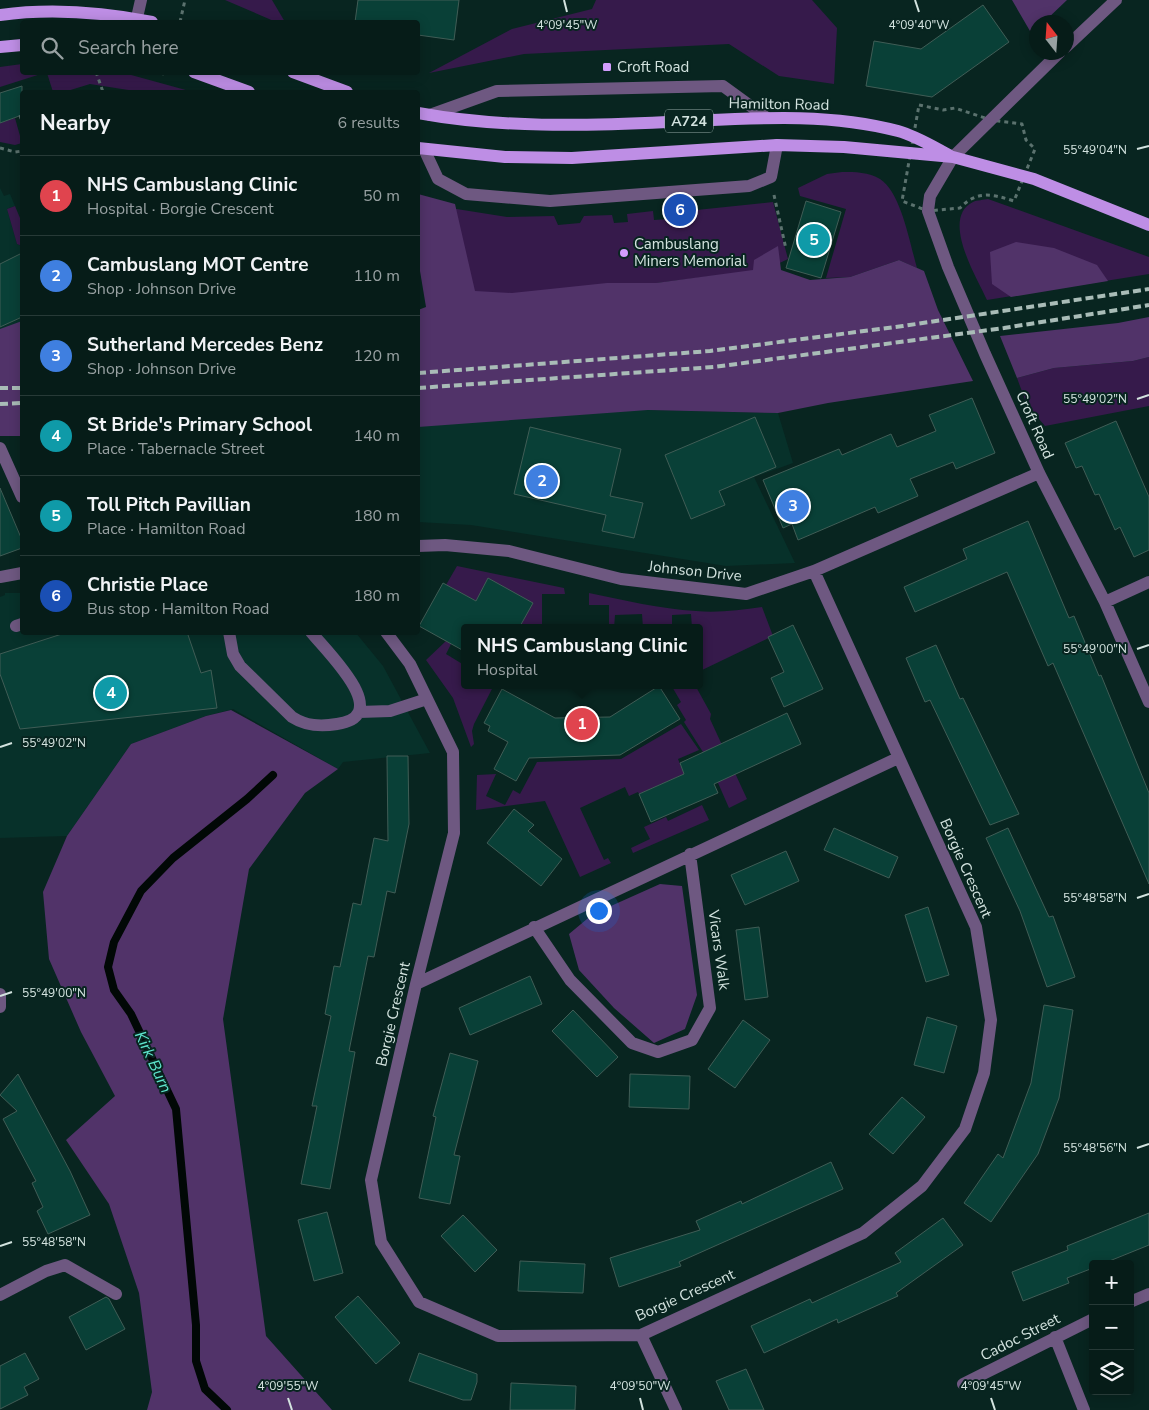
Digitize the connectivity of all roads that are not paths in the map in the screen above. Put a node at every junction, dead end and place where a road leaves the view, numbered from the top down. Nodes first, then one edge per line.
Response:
1 (141, 0) edge
2 (1116, 0) edge
3 (0, 15) edge
4 (131, 20) edge
5 (137, 20) edge
6 (1074, 39) edge
7 (20, 45) edge
8 (0, 47) edge
9 (1052, 60) edge
10 (202, 75) edge
11 (301, 75) edge
12 (244, 90) edge
13 (342, 90) edge
14 (420, 114) edge
15 (430, 116) junction
16 (766, 118) junction
17 (777, 145) junction
18 (421, 149) edge
19 (954, 157) junction
20 (1149, 226) edge
21 (0, 448) edge
22 (1039, 473) junction
23 (20, 493) edge
24 (420, 546) edge
25 (814, 571) junction
26 (20, 573) edge
27 (0, 577) edge
28 (1149, 582) edge
29 (1104, 602) junction
30 (230, 635) edge
31 (313, 635) edge
32 (388, 635) edge
33 (427, 699) junction
34 (1149, 702) edge
35 (359, 712) junction
36 (898, 758) junction
37 (690, 854) junction
38 (534, 927) junction
39 (416, 984) junction
40 (0, 994) edge
41 (0, 1006) edge
42 (116, 1294) dead end
43 (1149, 1294) edge
44 (0, 1295) edge
45 (1134, 1300) edge
46 (1089, 1321) edge
47 (641, 1335) junction
48 (1055, 1337) junction
49 (962, 1384) dead end
50 (676, 1410) edge
51 (1084, 1410) edge

1 - 5 street
2 - 6 street
3 - 4 main road
7 - 8 main road
9 - 19 street, Croft Road
10 - 12 main road
11 - 13 main road
14 - 15 main road, Hamilton Road / A724
15 - 16 main road, Hamilton Road / A724
15 - 16 street
16 - 19 main road, Hamilton Road / A724
17 - 18 main road, Hamilton Road / A724
17 - 18 street
17 - 19 main road, Hamilton Road / A724
19 - 20 main road, Hamilton Road / A724
19 - 22 street, Croft Road
21 - 23 street
22 - 25 street, Johnson Drive
22 - 29 street, Croft Road
24 - 25 street, Johnson Drive
25 - 36 street, Borgie Crescent
26 - 27 street
28 - 29 street
29 - 34 street, Croft Road
30 - 35 street
31 - 35 street
32 - 33 street, Borgie Crescent
33 - 35 street
33 - 39 street, Borgie Crescent
36 - 37 street
36 - 47 street, Borgie Crescent
37 - 38 street
37 - 38 street, Vicars Walk
38 - 39 street
39 - 47 street, Borgie Crescent
40 - 41 street
42 - 44 street
43 - 45 street
46 - 48 street, Cadoc Street
47 - 50 street
48 - 49 street, Cadoc Street
48 - 51 street

